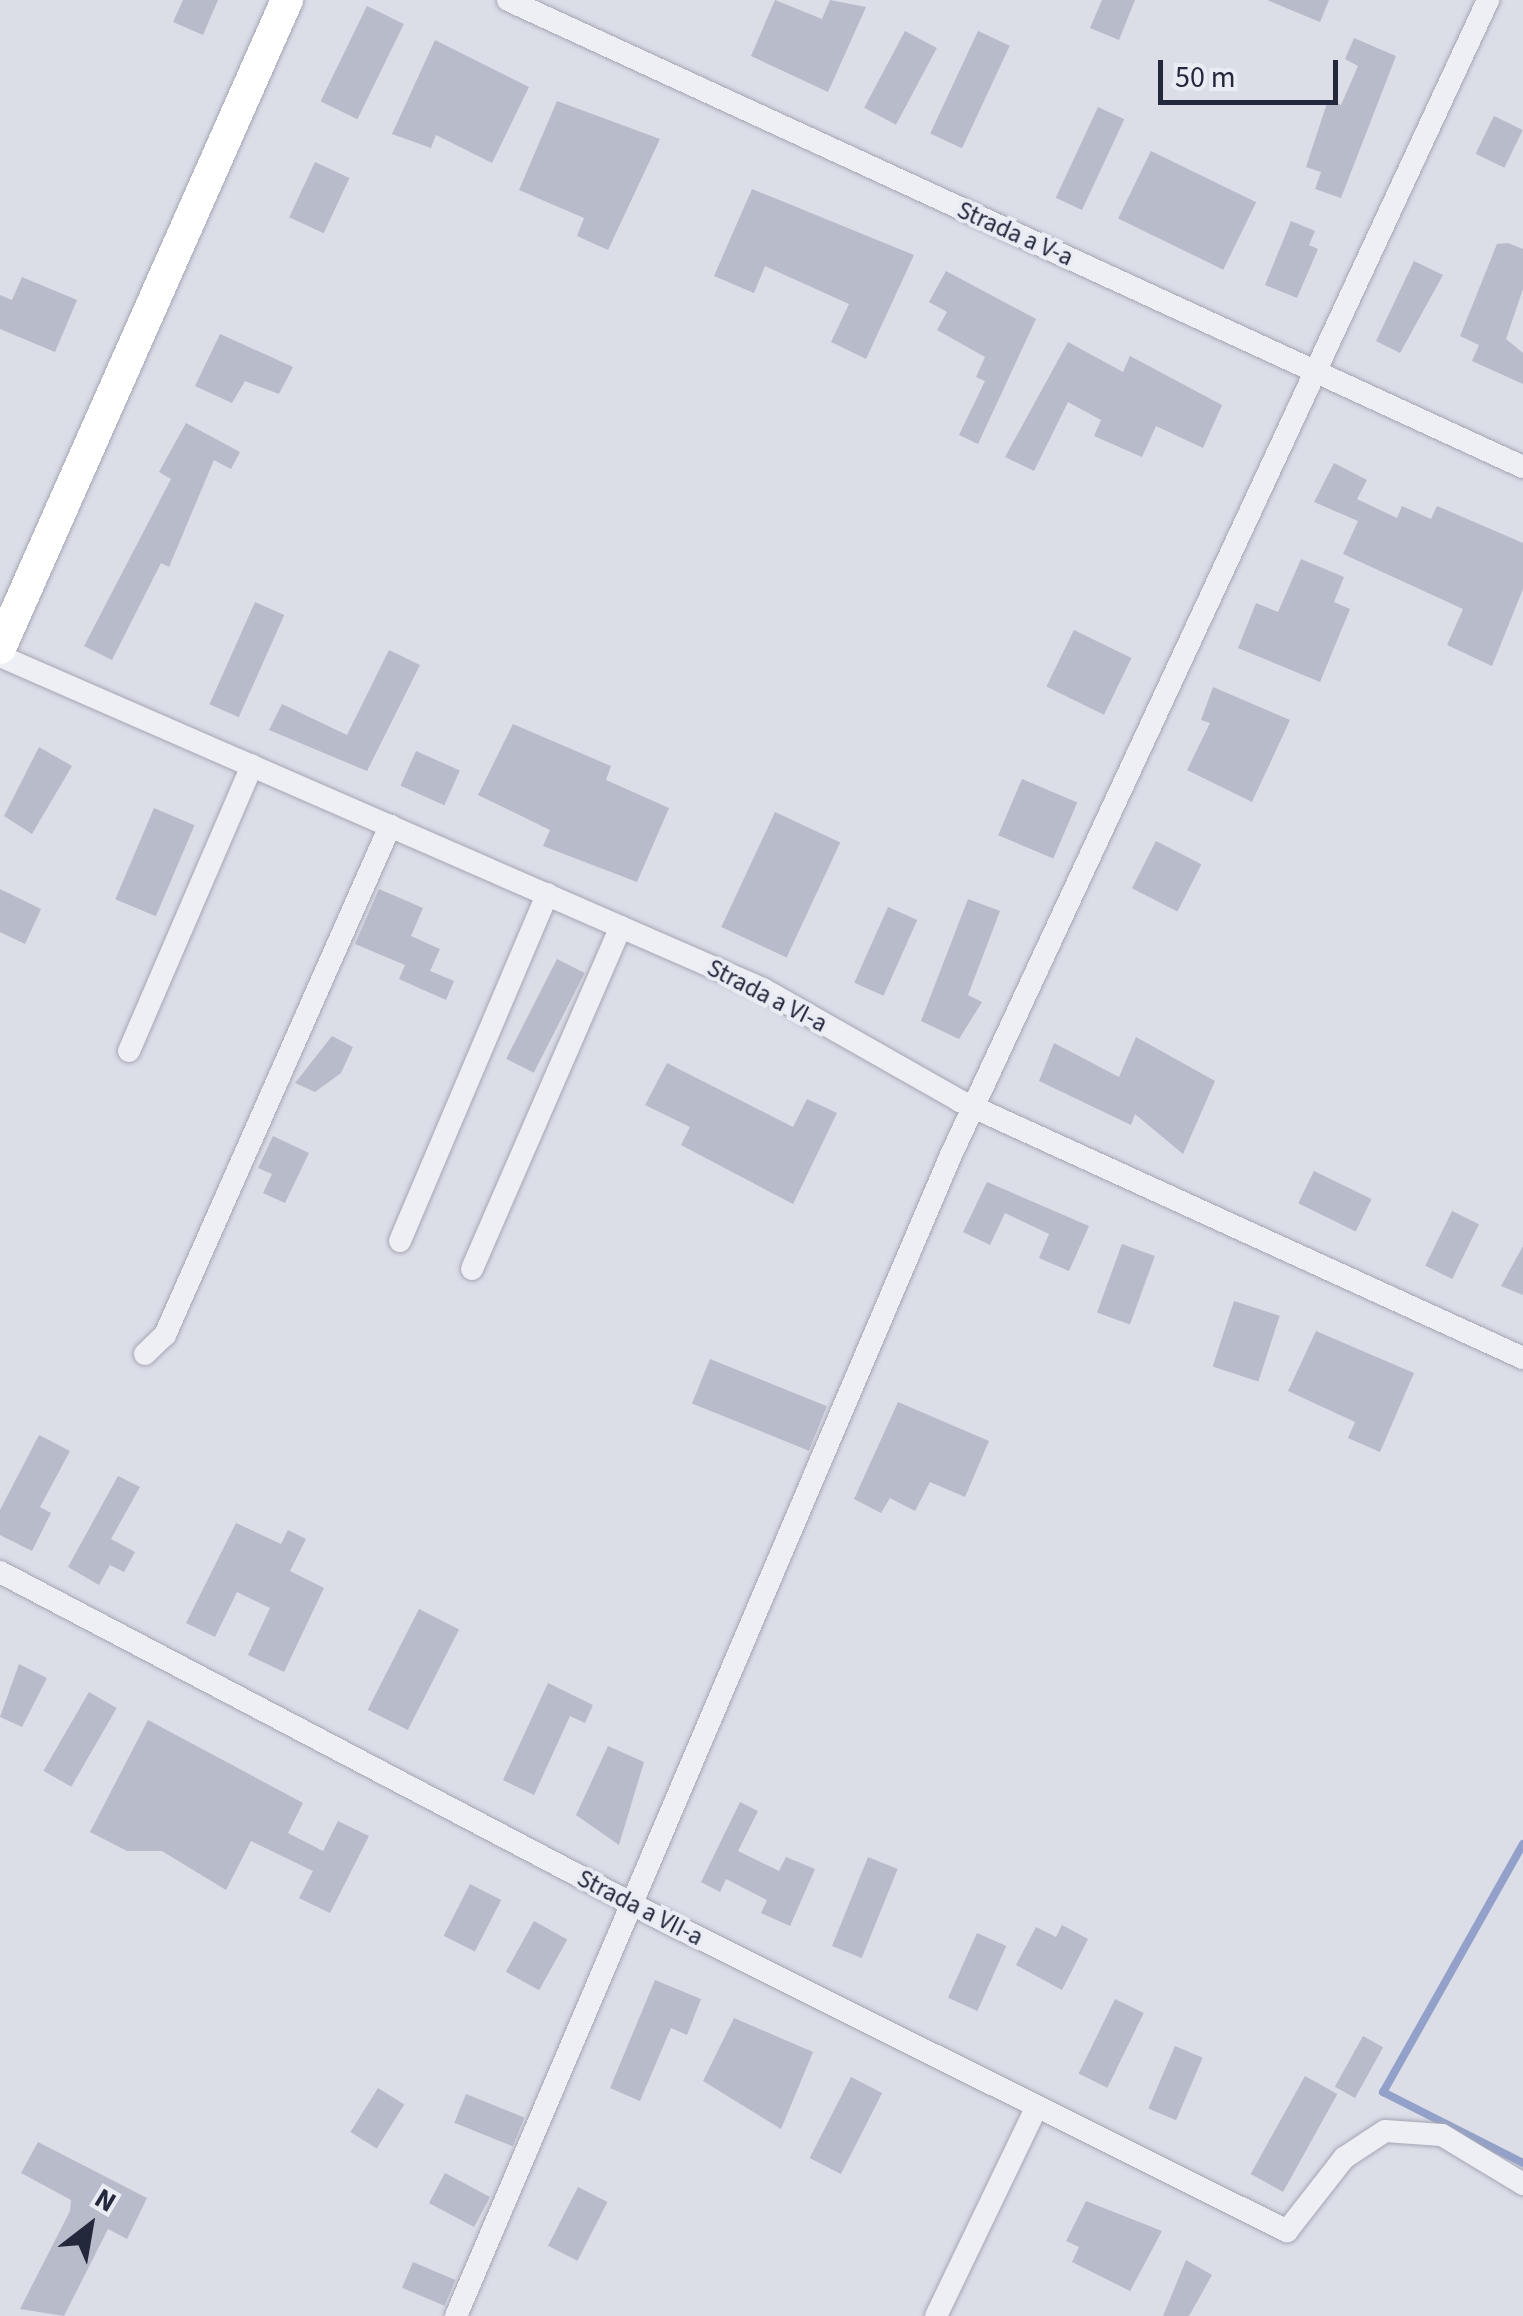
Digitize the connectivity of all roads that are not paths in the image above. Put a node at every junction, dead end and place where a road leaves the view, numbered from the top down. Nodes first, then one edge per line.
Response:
1 (287, 0) edge
2 (508, 0) edge
3 (1488, 0) edge
4 (1320, 370) junction
5 (1523, 467) edge
6 (0, 652) edge
7 (252, 766) junction
8 (390, 826) junction
9 (547, 894) junction
10 (622, 927) junction
11 (128, 1051) dead end
12 (973, 1108) junction
13 (400, 1240) dead end
14 (472, 1269) dead end
15 (145, 1354) dead end
16 (1523, 1358) edge
17 (0, 1572) edge
18 (628, 1902) junction
19 (1036, 2108) junction
20 (1523, 2184) edge
21 (456, 2316) edge
22 (936, 2316) edge

1 - 6 street
2 - 4 street, Strada a V-a
3 - 4 street
4 - 5 street, Strada a V-a
4 - 12 street
6 - 7 street, Strada a VI-a
7 - 8 street, Strada a VI-a
7 - 11 street
8 - 9 street, Strada a VI-a
8 - 15 street
9 - 10 street, Strada a VI-a
9 - 13 street
10 - 12 street, Strada a VI-a
10 - 14 street
12 - 16 street, Strada a VI-a
12 - 18 street
17 - 18 street, Strada a VII-a
18 - 19 street, Strada a VII-a
18 - 21 street
19 - 20 street, Strada a VII-a
19 - 22 street

